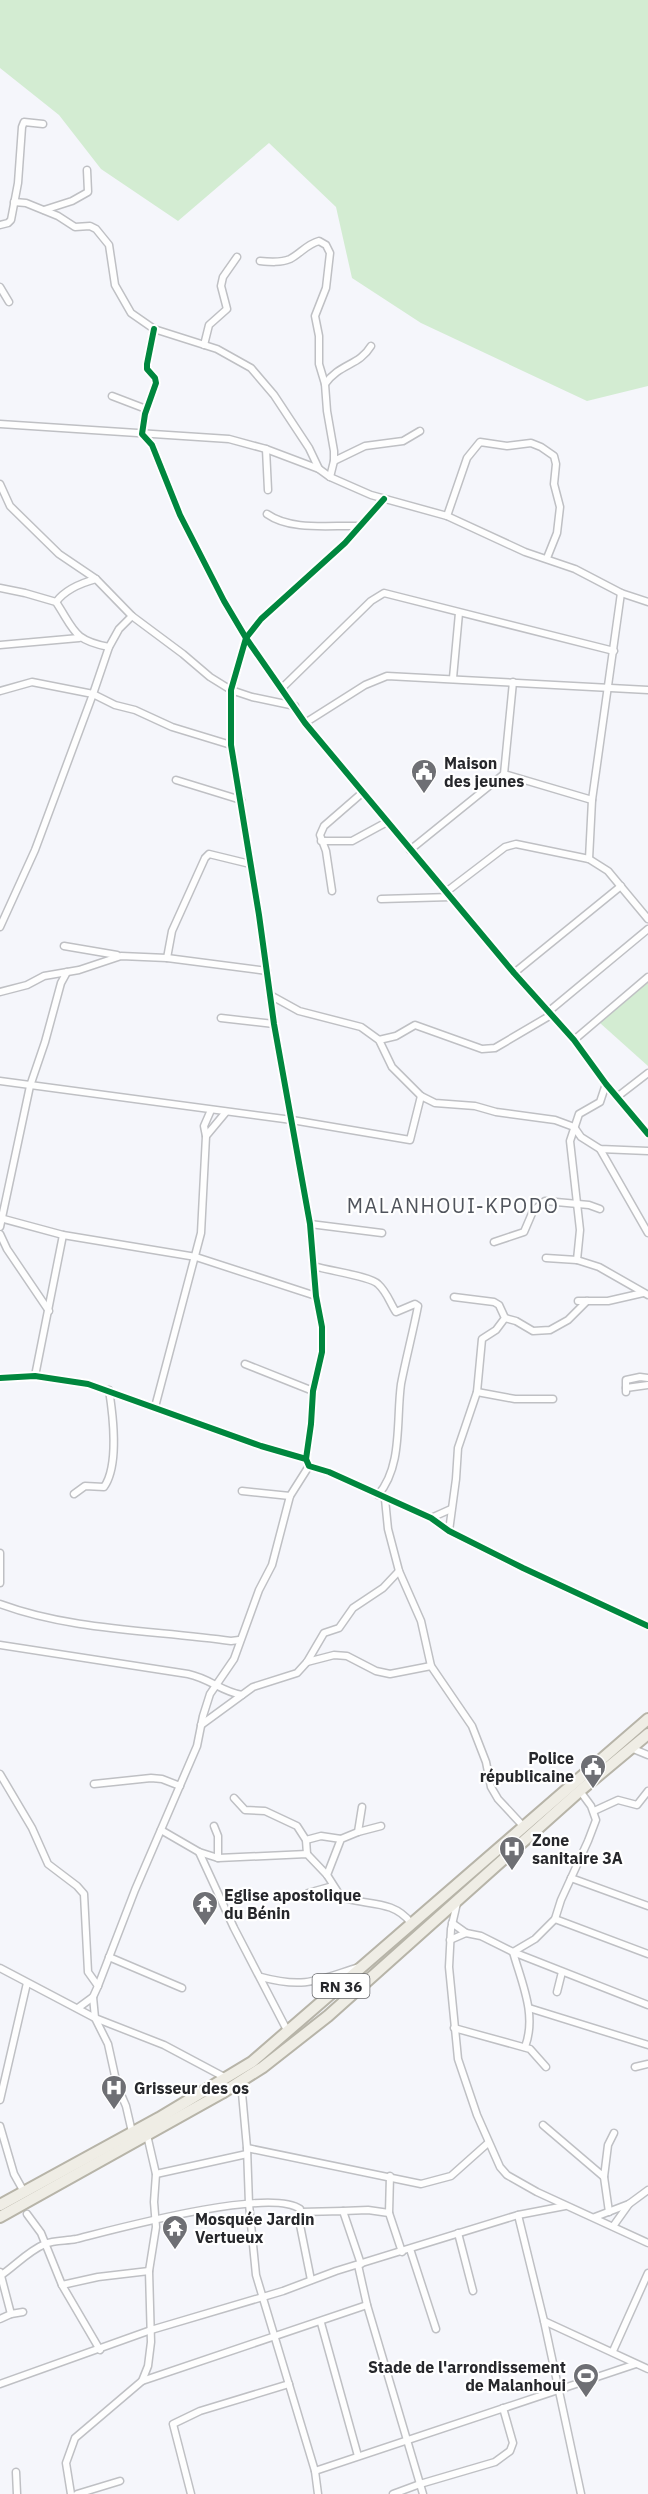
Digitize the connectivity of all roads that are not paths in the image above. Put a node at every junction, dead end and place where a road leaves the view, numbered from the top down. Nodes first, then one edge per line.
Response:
1 (43, 124) dead end
2 (87, 170) dead end
3 (14, 202) junction
4 (44, 210) junction
5 (0, 225) edge
6 (237, 257) dead end
7 (260, 261) dead end
8 (0, 287) edge
9 (9, 302) dead end
10 (154, 329) junction
11 (204, 345) junction
12 (371, 346) dead end
13 (325, 384) junction
14 (112, 396) dead end
15 (146, 409) junction
16 (0, 424) edge
17 (420, 431) dead end
18 (142, 434) junction
19 (157, 435) junction
20 (152, 445) junction
21 (266, 449) junction
22 (334, 461) junction
23 (319, 469) junction
24 (330, 477) junction
25 (0, 484) edge
26 (268, 490) dead end
27 (384, 499) junction
28 (267, 514) dead end
29 (447, 516) junction
30 (359, 526) junction
31 (547, 558) junction
32 (96, 579) junction
33 (0, 588) edge
34 (621, 593) junction
35 (56, 602) junction
36 (648, 602) edge
37 (459, 613) junction
38 (132, 616) junction
39 (79, 638) junction
40 (246, 638) junction
41 (0, 645) edge
42 (109, 647) junction
43 (614, 651) junction
44 (453, 678) junction
45 (513, 682) junction
46 (607, 687) junction
47 (282, 688) junction
48 (231, 690) junction
49 (648, 690) edge
50 (0, 691) edge
51 (93, 694) junction
52 (243, 694) junction
53 (295, 706) junction
54 (230, 707) junction
55 (305, 723) junction
56 (231, 745) junction
57 (504, 774) junction
58 (176, 780) dead end
59 (362, 793) junction
60 (241, 800) junction
61 (592, 800) junction
62 (387, 822) junction
63 (321, 841) junction
64 (410, 850) junction
65 (589, 859) junction
66 (250, 864) junction
67 (621, 886) junction
68 (333, 891) dead end
69 (449, 895) junction
70 (381, 899) dead end
71 (3, 908) edge
72 (648, 919) edge
73 (0, 927) edge
74 (648, 929) edge
75 (64, 946) dead end
76 (121, 956) junction
77 (167, 958) junction
78 (267, 971) junction
79 (66, 972) junction
80 (514, 973) junction
81 (648, 978) edge
82 (0, 992) edge
83 (270, 996) junction
84 (549, 1014) junction
85 (221, 1018) dead end
86 (274, 1024) junction
87 (379, 1040) junction
88 (574, 1040) junction
89 (648, 1073) edge
90 (0, 1081) edge
91 (606, 1084) junction
92 (30, 1086) junction
93 (420, 1096) junction
94 (617, 1097) junction
95 (211, 1110) junction
96 (226, 1112) junction
97 (292, 1120) junction
98 (574, 1127) junction
99 (648, 1134) edge
100 (206, 1136) junction
101 (600, 1149) junction
102 (648, 1151) edge
103 (576, 1205) junction
104 (600, 1209) dead end
105 (0, 1218) edge
106 (310, 1224) junction
107 (0, 1227) edge
108 (382, 1233) dead end
109 (648, 1233) edge
110 (0, 1234) edge
111 (63, 1235) junction
112 (494, 1242) dead end
113 (196, 1257) junction
114 (546, 1258) dead end
115 (578, 1260) junction
116 (314, 1266) junction
117 (646, 1294) edge
118 (316, 1296) junction
119 (454, 1297) dead end
120 (578, 1300) dead end
121 (587, 1301) junction
122 (49, 1311) junction
123 (505, 1318) junction
124 (245, 1364) dead end
125 (35, 1376) junction
126 (0, 1378) edge
127 (648, 1379) edge
128 (648, 1386) edge
129 (109, 1390) junction
130 (313, 1391) junction
131 (477, 1392) junction
132 (553, 1400) dead end
133 (155, 1407) junction
134 (307, 1463) junction
135 (242, 1491) dead end
136 (74, 1494) dead end
137 (290, 1496) junction
138 (378, 1496) junction
139 (385, 1499) junction
140 (451, 1509) junction
141 (431, 1518) junction
142 (449, 1531) junction
143 (0, 1553) edge
144 (399, 1571) junction
145 (0, 1584) edge
146 (0, 1604) edge
147 (648, 1626) edge
148 (239, 1640) junction
149 (0, 1645) edge
150 (307, 1662) junction
151 (431, 1666) junction
152 (217, 1683) junction
153 (242, 1695) junction
154 (648, 1719) edge
155 (201, 1726) junction
156 (648, 1734) edge
157 (631, 1748) junction
158 (648, 1755) edge
159 (0, 1774) edge
160 (94, 1784) dead end
161 (180, 1786) junction
162 (580, 1791) junction
163 (648, 1791) edge
164 (234, 1798) dead end
165 (362, 1807) dead end
166 (594, 1811) junction
167 (214, 1826) dead end
168 (381, 1826) dead end
169 (525, 1827) junction
170 (161, 1830) junction
171 (358, 1832) junction
172 (341, 1839) junction
173 (306, 1840) junction
174 (199, 1852) junction
175 (307, 1854) junction
176 (218, 1858) junction
177 (327, 1875) junction
178 (571, 1878) junction
179 (333, 1887) junction
180 (308, 1893) dead end
181 (458, 1900) junction
182 (648, 1906) edge
183 (555, 1919) junction
184 (411, 1923) junction
185 (452, 1923) junction
186 (466, 1933) junction
187 (450, 1940) junction
188 (513, 1952) junction
189 (648, 1954) edge
190 (109, 1957) junction
191 (370, 1961) junction
192 (0, 1968) edge
193 (562, 1972) junction
194 (261, 1977) junction
195 (27, 1983) junction
196 (98, 1986) junction
197 (182, 1988) dead end
198 (556, 1992) dead end
199 (93, 1997) junction
200 (648, 2005) edge
201 (78, 2008) junction
202 (529, 2008) junction
203 (95, 2018) junction
204 (454, 2028) junction
205 (289, 2032) junction
206 (648, 2046) edge
207 (525, 2047) junction
208 (648, 2064) edge
209 (546, 2067) dead end
210 (635, 2067) dead end
211 (226, 2078) junction
212 (241, 2082) junction
213 (0, 2100) edge
214 (543, 2125) dead end
215 (0, 2126) edge
216 (132, 2132) junction
217 (614, 2133) dead end
218 (147, 2135) junction
219 (488, 2143) junction
220 (247, 2151) junction
221 (156, 2174) junction
222 (390, 2176) junction
223 (604, 2177) junction
224 (648, 2190) edge
225 (24, 2192) junction
226 (249, 2204) junction
227 (629, 2204) junction
228 (0, 2205) edge
229 (565, 2206) junction
230 (343, 2211) junction
231 (301, 2212) junction
232 (609, 2212) junction
233 (389, 2213) junction
234 (27, 2214) dead end
235 (518, 2215) junction
236 (0, 2217) edge
237 (594, 2217) junction
238 (156, 2219) junction
239 (615, 2226) junction
240 (458, 2233) junction
241 (46, 2243) junction
242 (648, 2243) edge
243 (410, 2249) junction
244 (402, 2252) junction
245 (360, 2265) junction
246 (149, 2271) junction
247 (648, 2273) edge
248 (0, 2274) edge
249 (311, 2280) junction
250 (62, 2285) junction
251 (472, 2291) dead end
252 (262, 2296) junction
253 (367, 2305) junction
254 (23, 2312) dead end
255 (11, 2314) junction
256 (0, 2319) edge
257 (544, 2321) junction
258 (321, 2323) junction
259 (436, 2328) dead end
260 (151, 2330) junction
261 (275, 2335) junction
262 (100, 2350) junction
263 (613, 2351) junction
264 (636, 2364) junction
265 (648, 2368) edge
266 (142, 2381) junction
267 (0, 2384) edge
268 (289, 2384) junction
269 (557, 2390) junction
270 (503, 2408) junction
271 (407, 2441) junction
272 (358, 2456) junction
273 (315, 2471) junction
274 (16, 2472) dead end
275 (120, 2481) dead end
276 (420, 2484) junction
277 (17, 2494) edge
278 (71, 2494) edge
279 (77, 2494) edge
280 (191, 2494) edge
281 (318, 2494) edge
282 (393, 2494) edge
283 (423, 2494) edge
284 (581, 2494) edge

1 - 3 street
2 - 4 street
3 - 4 street
3 - 5 street
4 - 10 street
6 - 11 street
7 - 13 street
8 - 9 street
10 - 11 street
10 - 15 street
11 - 23 street
12 - 13 street
13 - 22 street
14 - 15 street
15 - 18 street
16 - 18 street
17 - 22 street
18 - 19 street
18 - 20 street
19 - 20 street
19 - 21 street
20 - 40 street
21 - 23 street
21 - 26 street
22 - 24 street
23 - 24 street
24 - 27 street
25 - 32 street
27 - 29 street
27 - 30 street
28 - 30 street
29 - 31 street
29 - 31 street
30 - 40 street
31 - 34 street
32 - 35 street
32 - 38 street
33 - 35 street
34 - 36 street
34 - 43 street
35 - 39 street
37 - 43 street
37 - 44 street
37 - 47 street
38 - 42 street
38 - 48 street
39 - 41 street
39 - 42 street
40 - 47 street
40 - 48 street
42 - 51 street
43 - 46 street
44 - 45 street
44 - 55 street
45 - 46 street
45 - 57 street
46 - 49 street
46 - 61 street
47 - 53 street
48 - 52 street
48 - 54 street
50 - 51 street
51 - 56 street
51 - 71 street
52 - 53 street
52 - 54 street
53 - 55 street
54 - 56 street
55 - 59 street
56 - 60 street
57 - 61 street
57 - 64 street
58 - 60 street
59 - 62 street
59 - 63 street
60 - 66 street
61 - 65 street
62 - 63 street
62 - 64 street
63 - 68 street
64 - 69 street
65 - 67 street
65 - 69 street
66 - 77 street
66 - 78 street
67 - 72 street
67 - 80 street
69 - 70 street
69 - 80 street
71 - 73 street
74 - 84 street
75 - 76 street
76 - 77 street
76 - 79 street
77 - 78 street
78 - 83 street
79 - 82 street
79 - 92 street
80 - 84 street
81 - 88 street
83 - 86 street
83 - 87 street
84 - 87 street
84 - 88 street
85 - 86 street
86 - 97 street
87 - 93 street
88 - 91 street
89 - 94 street
90 - 92 street
91 - 94 street
91 - 98 street
92 - 95 street
92 - 105 street
93 - 97 street
93 - 98 street
94 - 99 street
95 - 96 street
95 - 100 street
96 - 97 street
96 - 100 street
97 - 106 street
98 - 101 street
98 - 103 street
100 - 113 street
101 - 102 street
101 - 109 street
103 - 104 street
103 - 112 street
103 - 115 street
105 - 107 street
105 - 111 street
106 - 108 street
106 - 116 street
110 - 122 street
111 - 113 street
111 - 122 street
113 - 118 street
113 - 133 street
114 - 115 street
115 - 117 street
116 - 118 street
116 - 138 street
117 - 121 street
118 - 130 street
119 - 123 street
120 - 121 street
121 - 123 street
122 - 125 street
123 - 131 street
124 - 130 street
125 - 126 street
125 - 129 street
127 - 128 street
127 - 128 street
129 - 133 street
129 - 136 street
130 - 134 street
131 - 132 street
131 - 140 street
133 - 134 street
134 - 137 street
134 - 138 street
135 - 137 street
137 - 148 street
138 - 139 street
139 - 141 street
139 - 144 street
140 - 141 street
140 - 142 street
141 - 142 street
142 - 147 street
143 - 145 street
144 - 150 street
144 - 151 street
146 - 148 street
148 - 152 street
149 - 152 street
150 - 151 street
150 - 153 street
151 - 169 street
152 - 153 street
152 - 155 street
153 - 155 street
154 - 169 main road, RN 36
155 - 161 street
156 - 157 main road, RN 36
157 - 158 street
157 - 162 main road, RN 36
159 - 196 street
160 - 161 street
161 - 170 street
162 - 166 street
162 - 181 main road, RN 36
163 - 166 street
164 - 173 street
165 - 171 street
166 - 178 street
167 - 176 street
168 - 171 street
169 - 184 main road, RN 36
170 - 174 street
170 - 190 street
171 - 172 street
172 - 173 street
172 - 177 street
173 - 175 street
174 - 176 street
174 - 194 street
175 - 176 street
175 - 177 street
177 - 179 street
178 - 182 street
178 - 183 street
179 - 180 street
179 - 184 street
181 - 185 street
181 - 212 main road, RN 36
183 - 188 street
183 - 189 street
184 - 191 main road, RN 36
185 - 186 street
185 - 187 street
186 - 187 street
186 - 188 street
187 - 204 street
188 - 193 street
188 - 202 street
190 - 196 street
190 - 197 street
191 - 194 street
191 - 205 main road, RN 36
192 - 195 street
193 - 198 street
193 - 200 street
194 - 205 street
195 - 201 street
195 - 213 street
196 - 199 street
199 - 201 street
199 - 203 street
201 - 203 street
202 - 206 street
202 - 207 street
203 - 211 street
203 - 216 street
204 - 207 street
204 - 219 street
205 - 211 main road, RN 36
207 - 209 street
208 - 210 street
211 - 216 main road, RN 36
212 - 218 main road, RN 36
212 - 220 street
214 - 223 street
215 - 225 street
216 - 225 main road, RN 36
217 - 223 street
218 - 221 street
218 - 236 main road, RN 36
219 - 222 street
219 - 229 street
220 - 221 street
220 - 222 street
220 - 226 street
221 - 238 street
222 - 233 street
223 - 232 street
224 - 227 street
225 - 228 main road, RN 36
226 - 231 street
226 - 238 street
226 - 252 street
227 - 232 street
227 - 239 street
229 - 235 street
229 - 237 street
230 - 231 street
230 - 233 street
230 - 245 street
231 - 249 street
232 - 237 street
233 - 244 street
234 - 241 street
235 - 240 street
235 - 257 street
237 - 239 street
238 - 241 street
238 - 246 street
239 - 242 street
240 - 243 street
240 - 251 street
241 - 248 street
241 - 250 street
243 - 244 street
243 - 259 street
244 - 245 street
245 - 249 street
245 - 253 street
246 - 250 street
246 - 260 street
247 - 263 street
248 - 255 street
249 - 252 street
250 - 262 street
252 - 260 street
252 - 261 street
253 - 258 street
253 - 271 street
254 - 255 street
255 - 256 street
257 - 263 street
257 - 269 street
258 - 261 street
258 - 272 street
260 - 262 street
260 - 266 street
261 - 266 street
261 - 268 street
262 - 267 street
263 - 264 street
264 - 265 street
264 - 269 street
266 - 278 street
268 - 273 street
268 - 280 street
269 - 270 street
269 - 284 street
270 - 271 street
270 - 276 street
271 - 272 street
271 - 276 street
272 - 273 street
273 - 281 street
274 - 277 street
275 - 279 street
276 - 282 street
276 - 283 street

